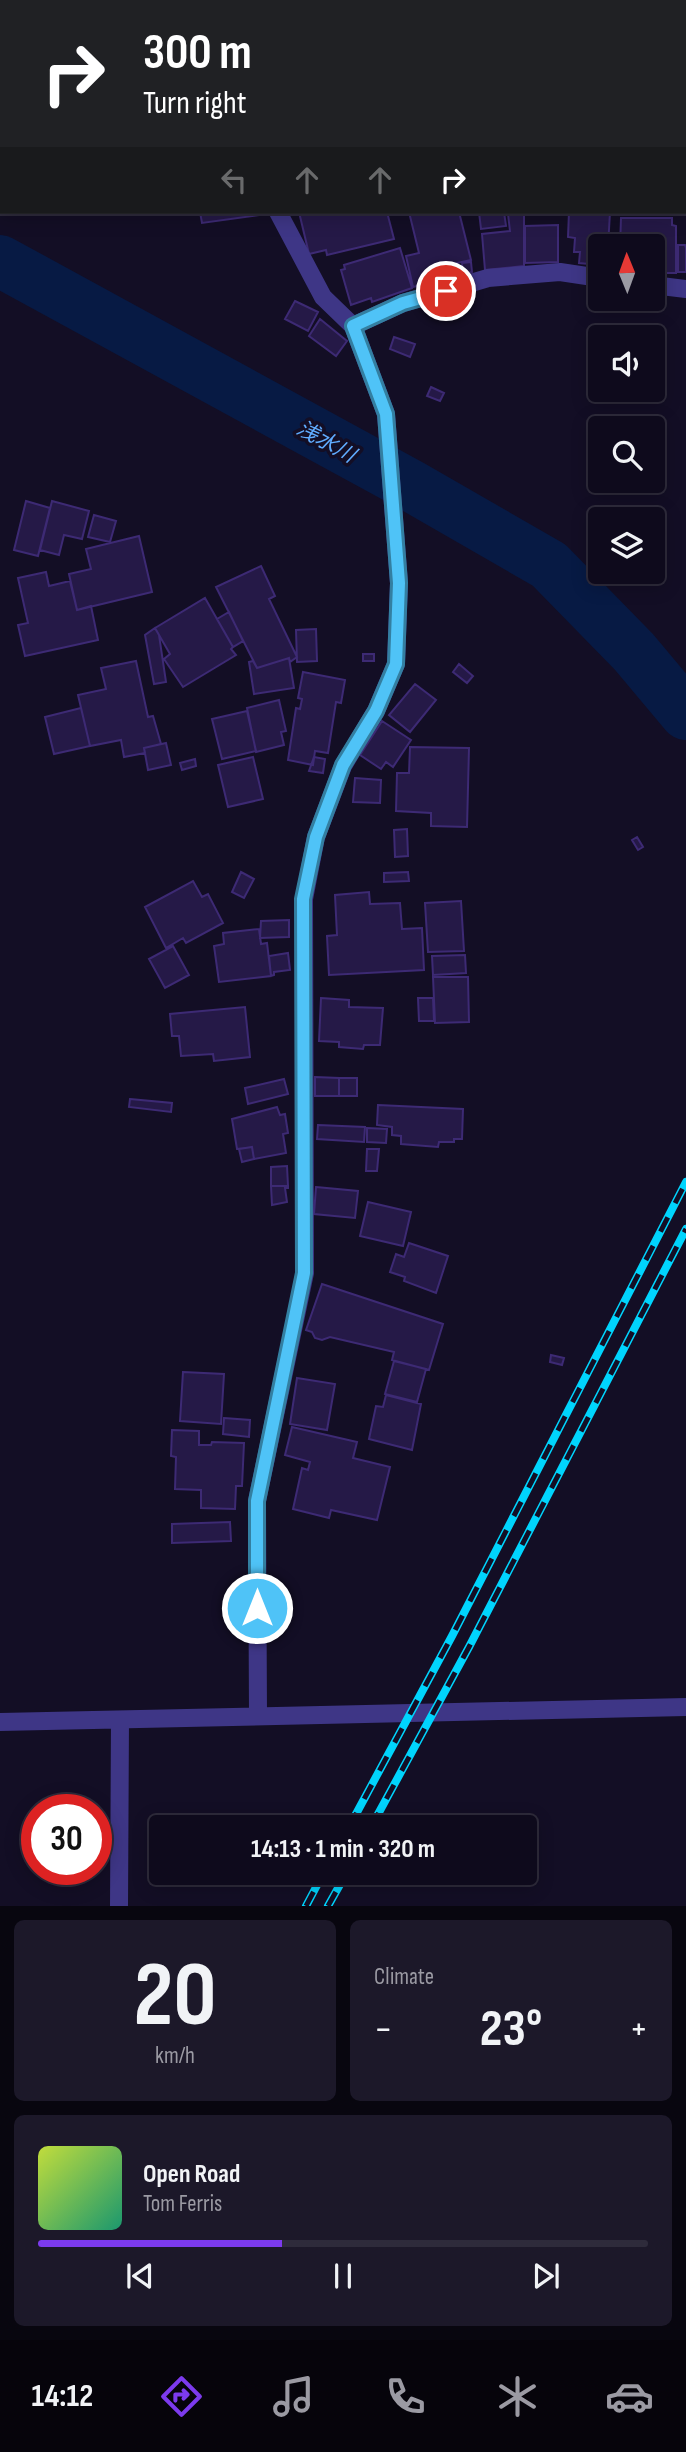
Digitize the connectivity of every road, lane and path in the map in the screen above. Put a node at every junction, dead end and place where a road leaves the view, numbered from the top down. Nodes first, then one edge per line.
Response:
1 (279, 214) edge
2 (588, 276) edge
3 (665, 286) edge
4 (686, 289) edge
5 (353, 326) junction
6 (686, 1707) edge
7 (258, 1715) junction
8 (120, 1720) junction
9 (0, 1722) edge
10 (119, 1906) edge

1 - 5 street
2 - 5 street
3 - 4 street
5 - 7 street
6 - 7 street
7 - 8 street
8 - 9 street
8 - 10 street

